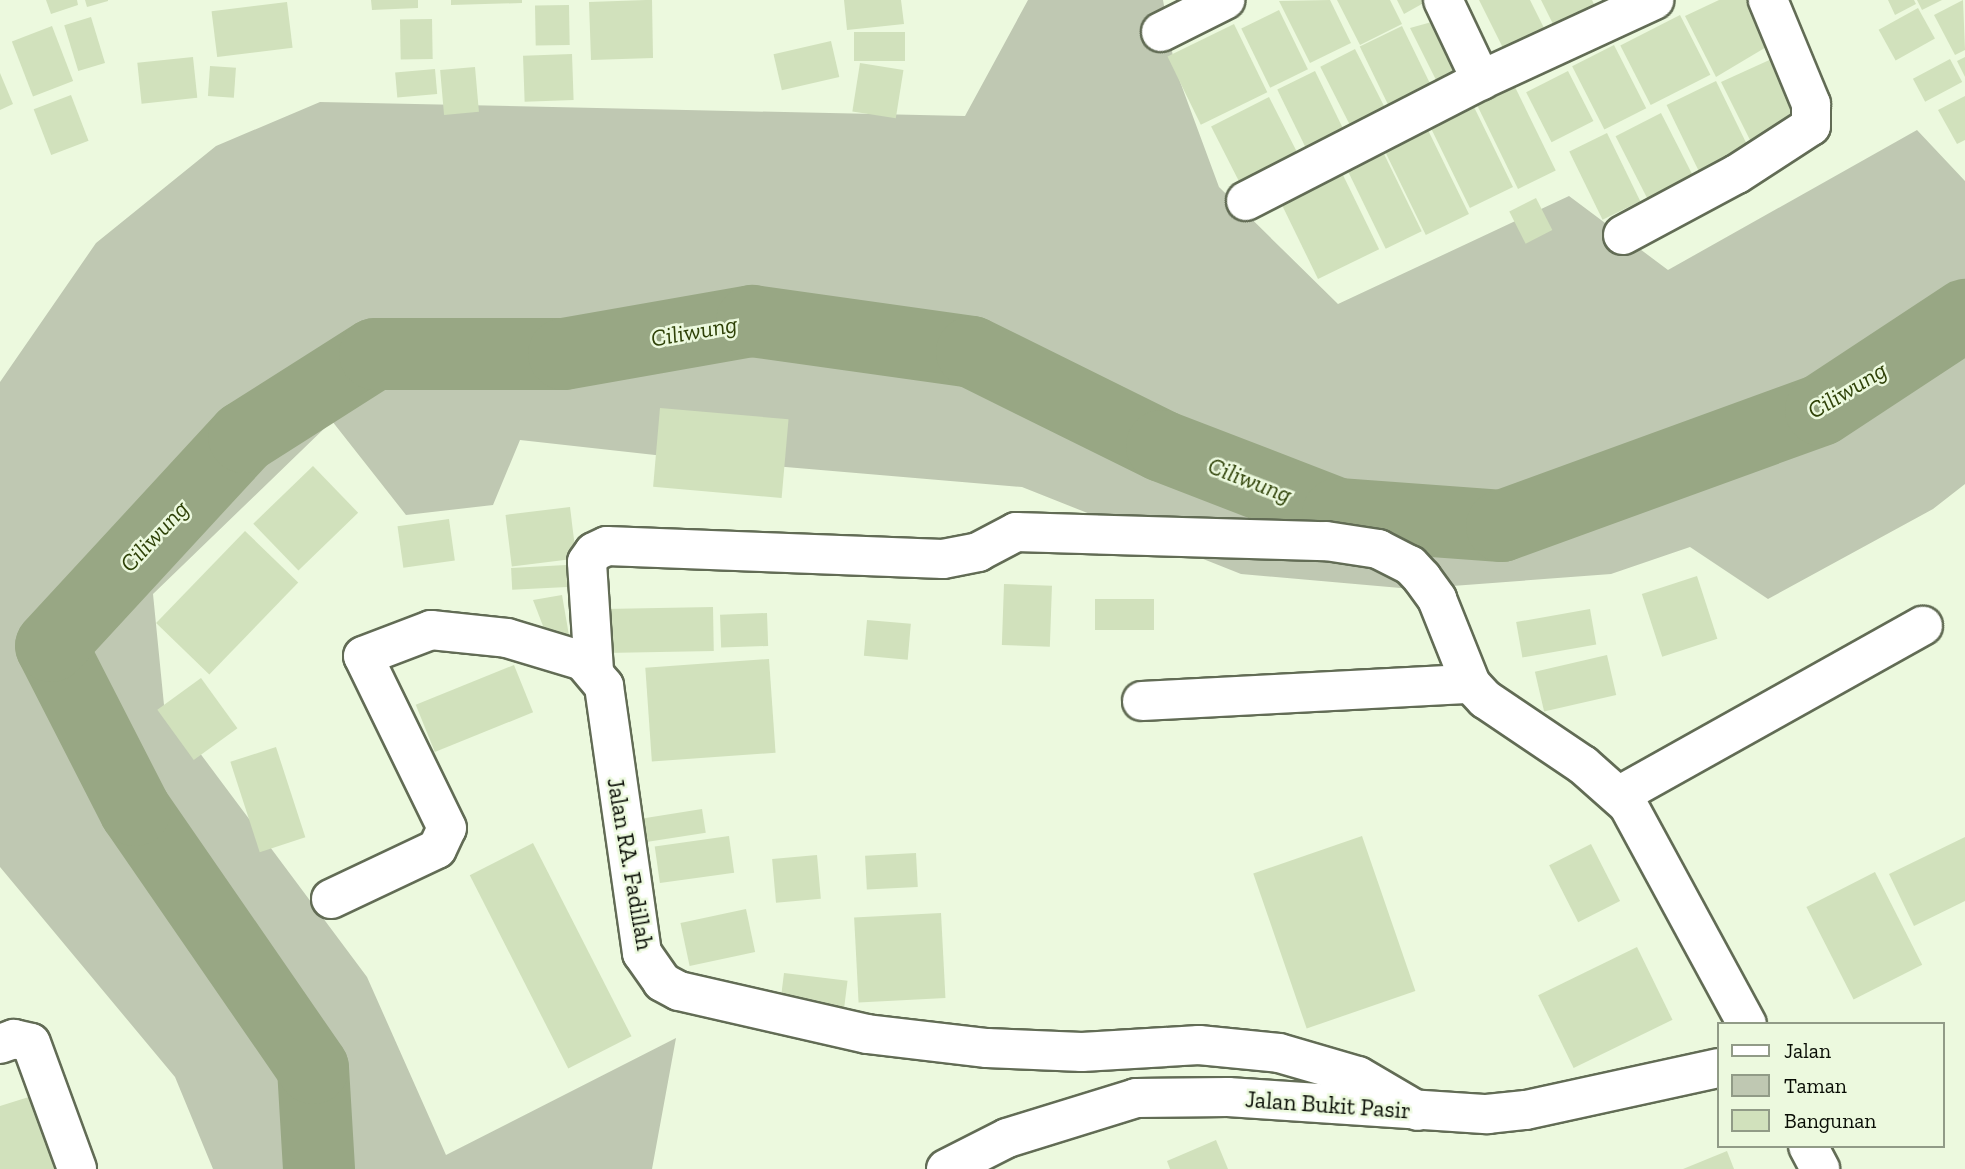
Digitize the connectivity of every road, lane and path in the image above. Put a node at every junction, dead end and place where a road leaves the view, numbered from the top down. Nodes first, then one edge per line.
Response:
1 (1225, 0) edge
2 (1443, 0) edge
3 (1654, 0) edge
4 (1768, 0) edge
5 (1161, 32) dead end
6 (1481, 80) junction
7 (1246, 201) dead end
8 (1623, 235) dead end
9 (1923, 626) dead end
10 (594, 671) junction
11 (1471, 684) junction
12 (1142, 701) dead end
13 (1620, 795) junction
14 (331, 899) dead end
15 (1746, 1022) edge
16 (0, 1044) edge
17 (1716, 1068) edge
18 (1418, 1111) junction
19 (1809, 1148) edge
20 (77, 1169) edge
21 (946, 1169) edge
22 (1820, 1169) edge

1 - 5 street
2 - 6 street
3 - 6 street
4 - 8 street
6 - 7 street
9 - 13 street
10 - 11 street
10 - 14 street
10 - 18 street, Jalan RA. Fadillah
11 - 12 street
11 - 13 street
13 - 15 street
16 - 20 street
17 - 18 street, Jalan Bukit Pasir
18 - 21 street, Jalan Bukit Pasir
19 - 22 street

